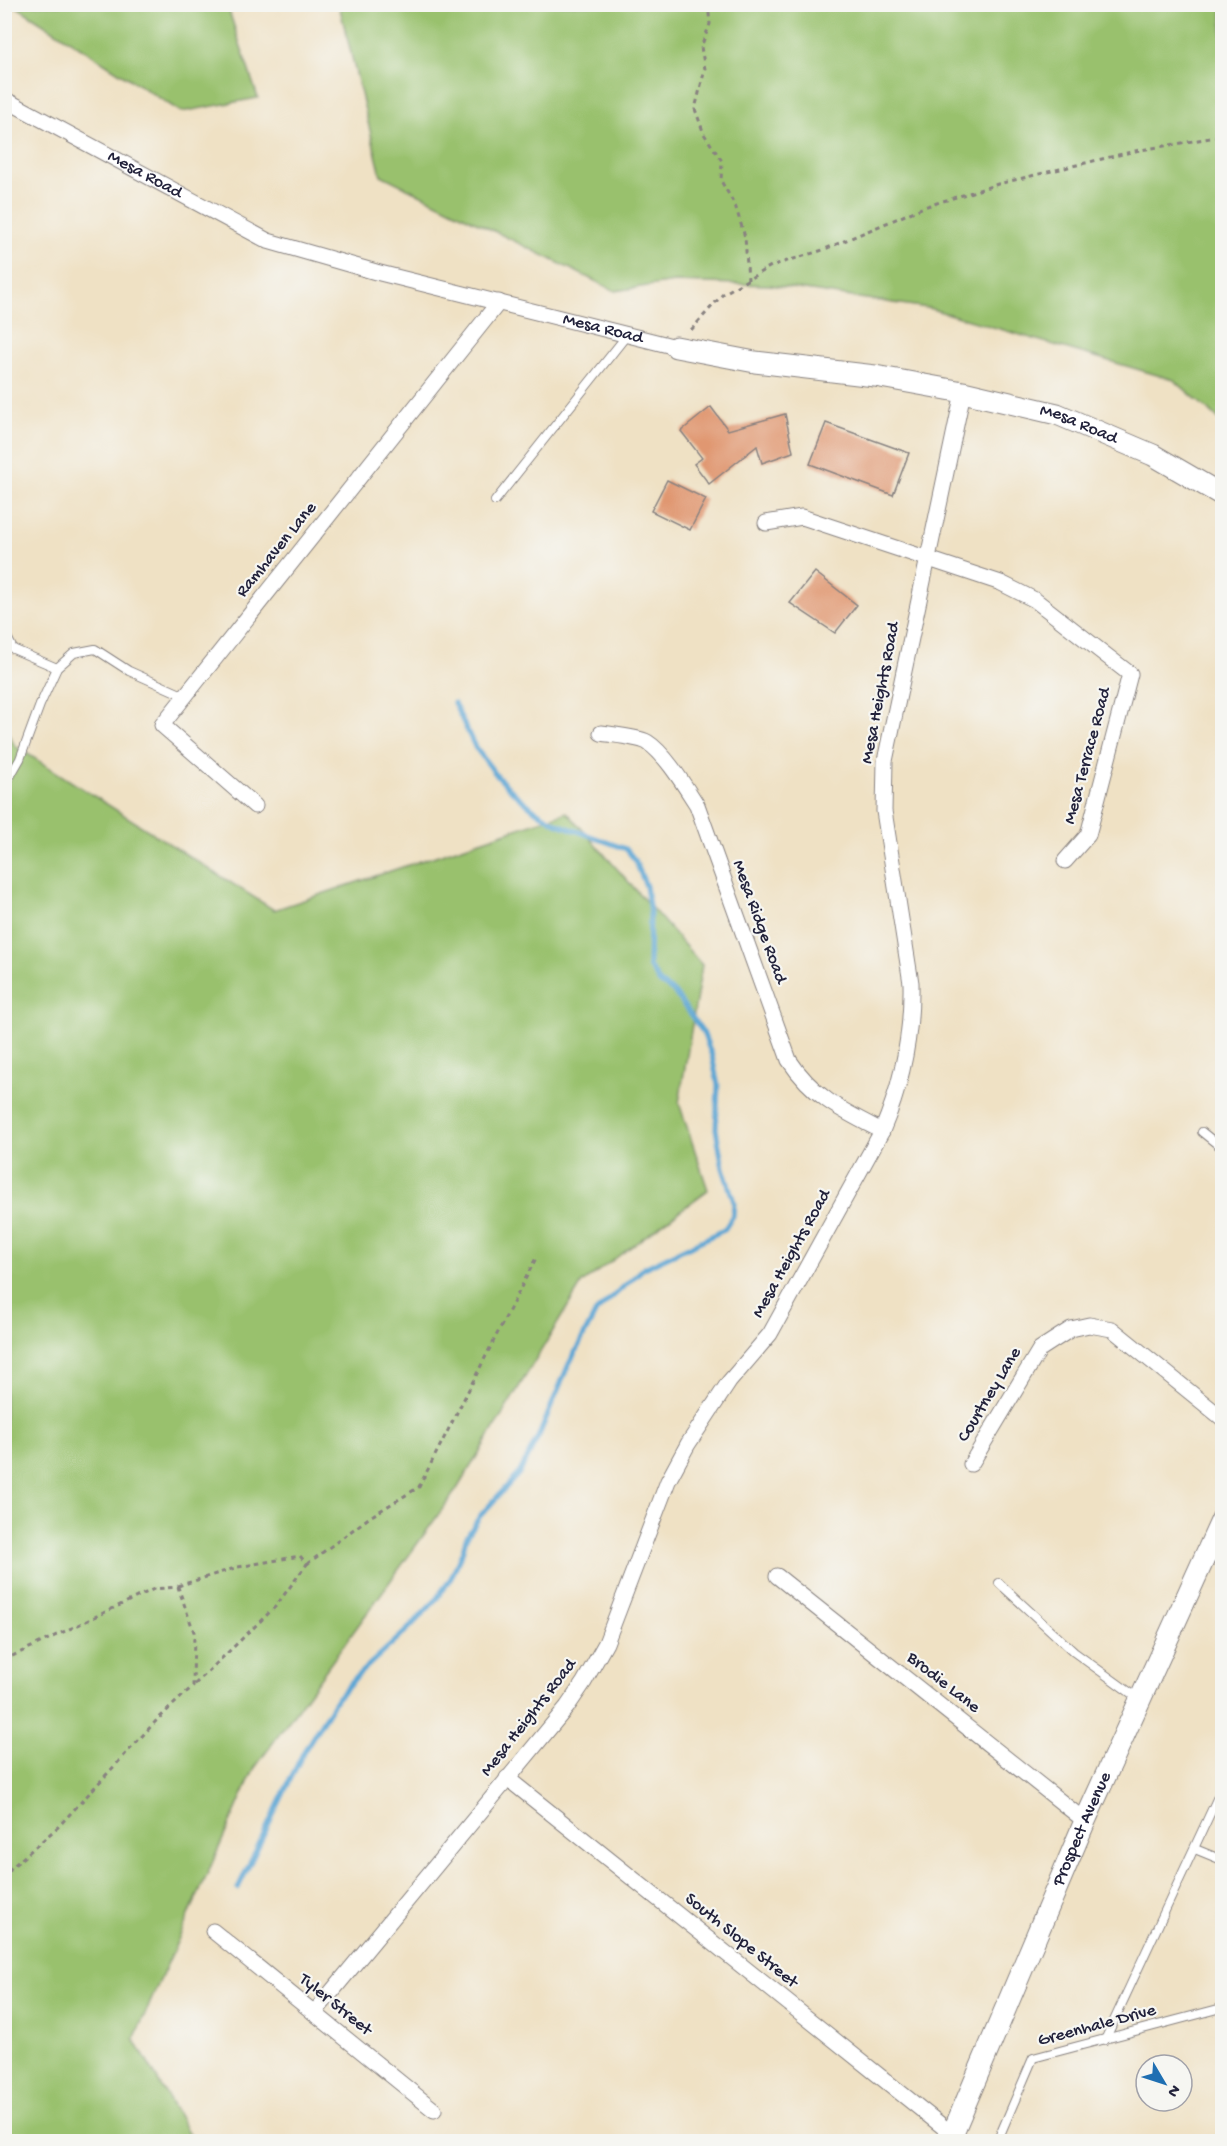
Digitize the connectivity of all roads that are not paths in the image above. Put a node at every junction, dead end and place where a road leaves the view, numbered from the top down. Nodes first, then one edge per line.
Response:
1 (4, 99) edge
2 (498, 302) junction
3 (627, 335) junction
4 (676, 347) joint
5 (963, 392) junction
6 (1222, 495) edge
7 (495, 501) dead end
8 (766, 523) dead end
9 (929, 558) junction
10 (4, 631) edge
11 (57, 668) junction
12 (185, 696) junction
13 (601, 733) dead end
14 (4, 787) edge
15 (255, 806) dead end
16 (1065, 861) dead end
17 (882, 1131) junction
18 (1202, 1132) dead end
19 (1222, 1148) edge
20 (1222, 1418) edge
21 (971, 1464) dead end
22 (1222, 1519) edge
23 (777, 1576) dead end
24 (999, 1583) dead end
25 (1140, 1700) junction
26 (507, 1779) junction
27 (1222, 1788) edge
28 (1085, 1821) junction
29 (1195, 1849) junction
30 (1222, 1860) edge
31 (213, 1931) dead end
32 (1222, 2008) edge
33 (314, 2013) junction
34 (1105, 2040) junction
35 (434, 2110) dead end
36 (951, 2138) edge
37 (997, 2142) edge

1 - 2 street, Mesa Road
2 - 3 street, Mesa Road
2 - 12 street, Ramhaven Lane
3 - 4 street, Mesa Road
3 - 7 lane
4 - 5 street, Mesa Road
5 - 6 street, Mesa Road
5 - 9 street, Mesa Heights Road
8 - 9 street
9 - 16 street, Mesa Terrace Road
9 - 17 street, Mesa Heights Road
10 - 11 lane
11 - 12 lane
11 - 14 lane
12 - 15 street, Ramhaven Lane
13 - 17 street, Mesa Ridge Road
17 - 26 street, Mesa Heights Road
18 - 19 lane
20 - 21 street, Courtney Lane
22 - 25 street, Prospect Avenue
23 - 28 street, Brodie Lane
24 - 25 lane
25 - 28 street, Prospect Avenue
26 - 33 street, Mesa Heights Road
26 - 36 street, South Slope Street
27 - 29 lane
28 - 36 street, Prospect Avenue
29 - 30 lane
29 - 34 lane
31 - 33 street, Tyler Street
32 - 34 lane, Greenhale Drive
33 - 35 street, Tyler Street
34 - 37 lane, Greenhale Drive

